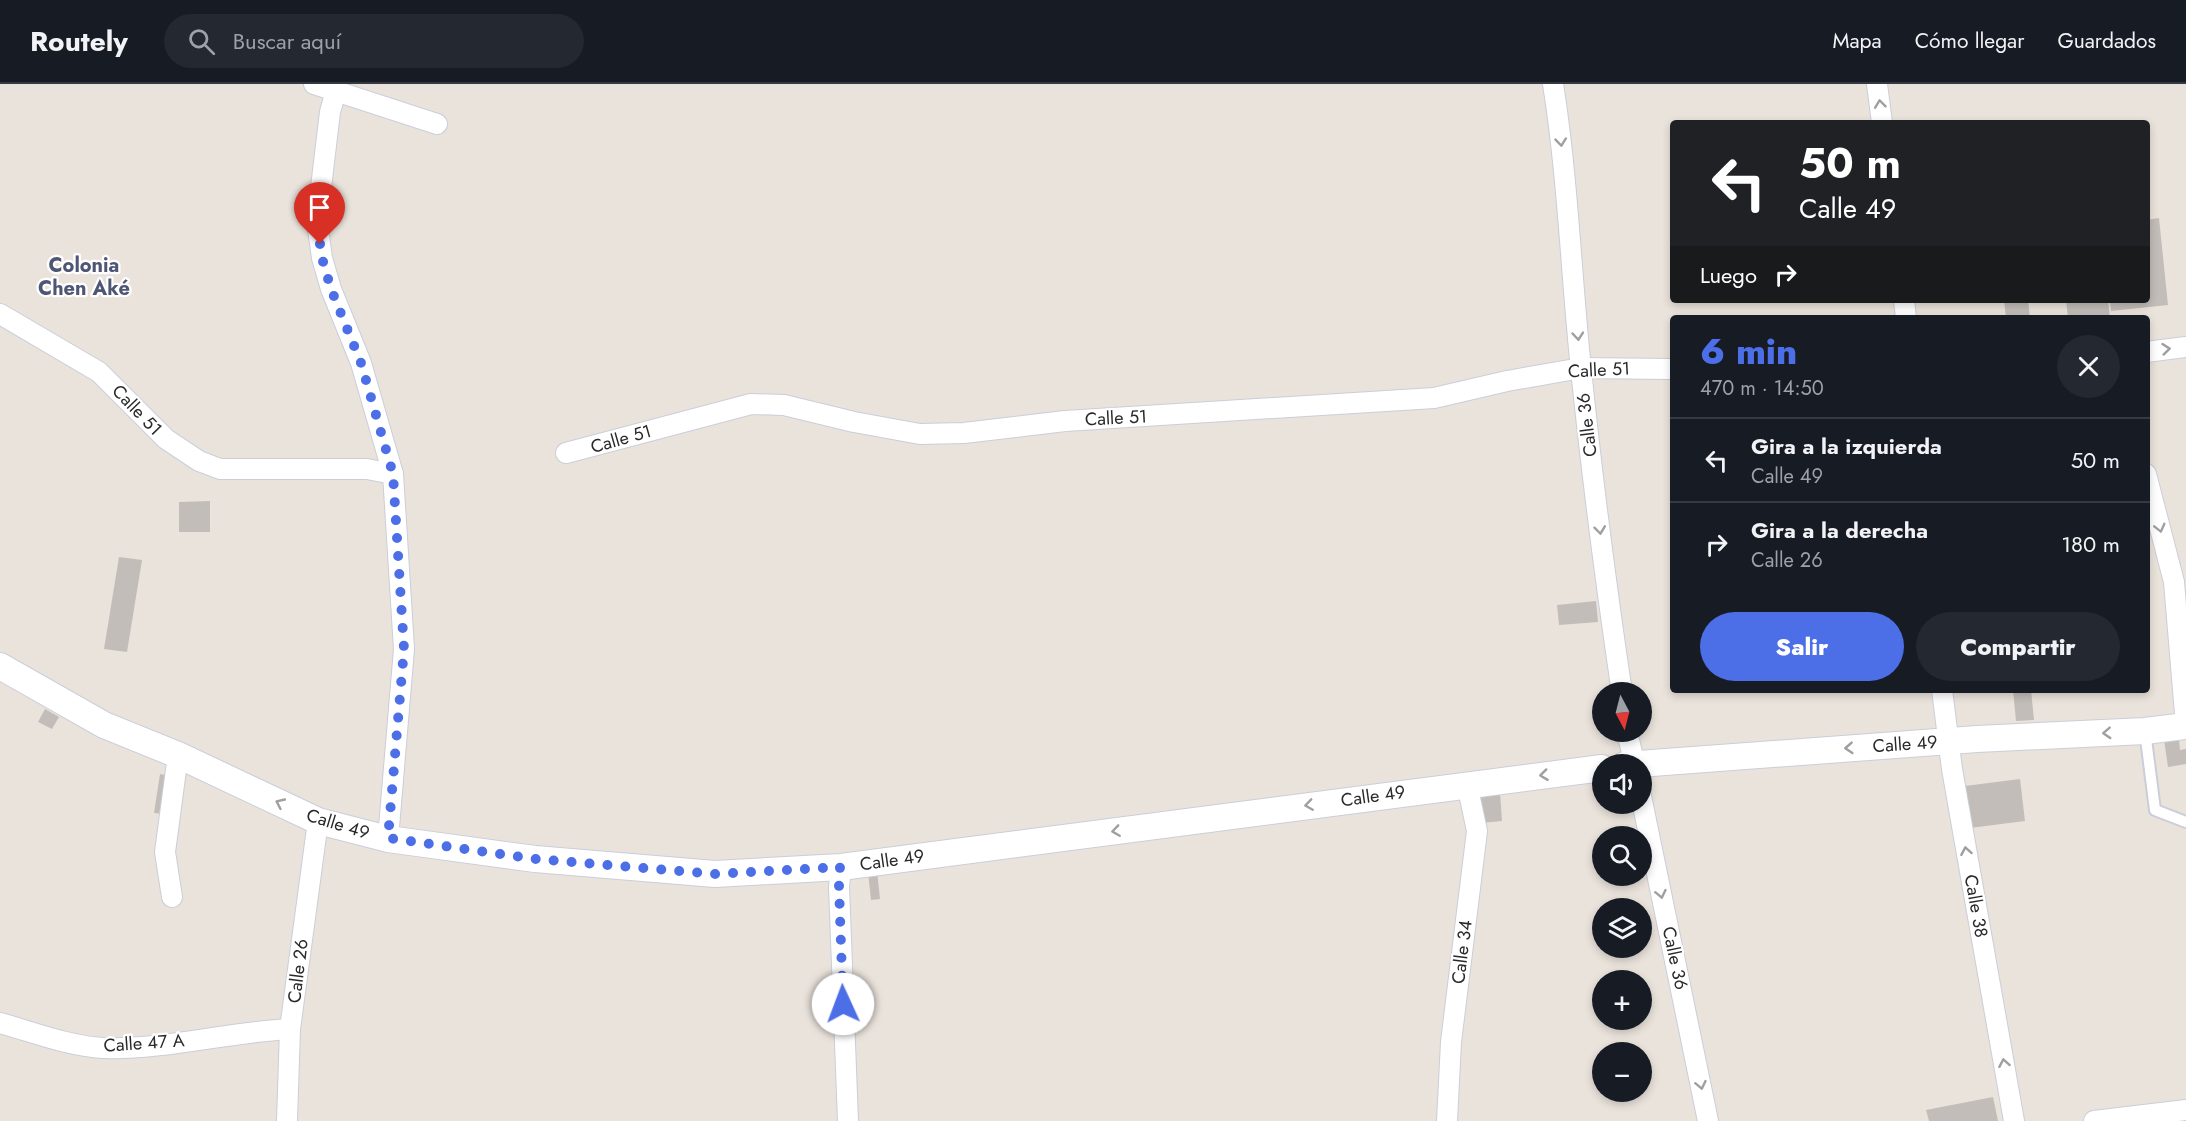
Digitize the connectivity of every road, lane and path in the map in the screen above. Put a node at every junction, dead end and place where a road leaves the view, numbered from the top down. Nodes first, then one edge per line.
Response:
1 (314, 84) edge
2 (1553, 84) edge
3 (1877, 84) edge
4 (336, 91) junction
5 (1882, 120) edge
6 (437, 124) dead end
7 (0, 314) edge
8 (2186, 347) edge
9 (2150, 352) edge
10 (1581, 368) junction
11 (1670, 369) edge
12 (566, 453) dead end
13 (393, 474) junction
14 (2150, 487) edge
15 (2180, 582) edge
16 (0, 666) edge
17 (1620, 682) edge
18 (1942, 693) edge
19 (2186, 726) edge
20 (2145, 731) junction
21 (1948, 741) junction
22 (178, 755) junction
23 (1652, 763) edge
24 (1592, 769) edge
25 (1467, 784) junction
26 (1645, 814) edge
27 (318, 821) junction
28 (2186, 822) edge
29 (388, 838) junction
30 (840, 867) junction
31 (172, 897) dead end
32 (0, 1023) edge
33 (290, 1029) junction
34 (2186, 1110) edge
35 (287, 1121) edge
36 (848, 1121) edge
37 (1447, 1121) edge
38 (1708, 1121) edge
39 (2014, 1121) edge
40 (2094, 1121) edge

1 - 4 street
2 -> 10 street, Calle 36
5 -> 3 street
4 - 6 street
4 - 13 street
7 - 13 street, Calle 51
9 -> 8 street
10 - 11 street, Calle 51
10 - 12 street, Calle 51
10 -> 17 street, Calle 36
13 - 29 street
14 -> 15 street
15 - 19 street
16 - 22 street, Calle 49
18 - 21 street, Calle 38
19 - 20 street, Calle 49
20 -> 21 street, Calle 49
20 - 28 lane
21 -> 23 street, Calle 49
39 -> 21 street, Calle 38
27 -> 22 street, Calle 49
22 - 31 street
24 -> 25 street, Calle 49
25 -> 30 street, Calle 49
25 - 37 street, Calle 34
26 -> 38 street, Calle 36
27 - 29 street, Calle 49
27 - 33 street, Calle 26
29 - 30 street, Calle 49
30 - 36 street
32 - 33 street, Calle 47 A
33 - 35 street, Calle 26
34 - 40 street

